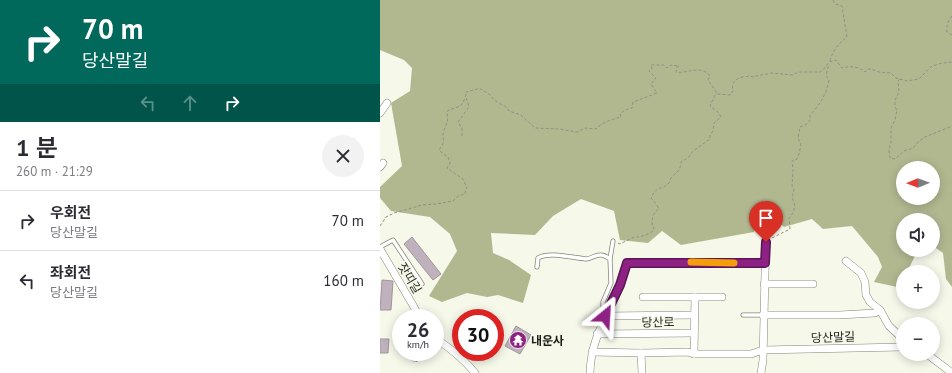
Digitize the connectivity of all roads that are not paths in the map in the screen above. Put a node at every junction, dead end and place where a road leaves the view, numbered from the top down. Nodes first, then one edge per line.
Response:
1 (387, 103) dead end
2 (380, 113) edge
3 (766, 232) dead end
4 (613, 242) road end
5 (380, 248) edge
6 (610, 259) junction
7 (846, 261) dead end
8 (765, 263) junction
9 (537, 266) dead end
10 (422, 284) dead end
11 (764, 284) junction
12 (813, 284) dead end
13 (644, 297) dead end
14 (694, 297) junction
15 (722, 297) dead end
16 (415, 309) edge
17 (880, 310) junction
18 (606, 313) junction
19 (694, 315) junction
20 (743, 315) dead end
21 (763, 315) junction
22 (896, 332) edge
23 (694, 333) junction
24 (598, 334) junction
25 (444, 344) edge
26 (896, 347) edge
27 (763, 350) junction
28 (592, 352) junction
29 (642, 353) junction
30 (694, 354) junction
31 (936, 361) edge
32 (475, 373) edge
33 (590, 373) edge
34 (642, 373) edge
35 (760, 373) edge
36 (952, 373) edge

1 - 2 street
3 - 8 street
4 - 6 lane
5 - 10 lane
5 - 16 street, 잣띠길
6 - 9 lane
6 - 18 lane
7 - 17 street
8 - 11 street
8 - 18 street
11 - 12 street
11 - 21 street
13 - 14 street, 당산로
14 - 15 street, 당산로
14 - 19 street
17 - 21 street, 당산말길
17 - 22 street
18 - 19 street, 당산로
18 - 24 street
19 - 23 street
20 - 21 lane
21 - 27 street
23 - 24 street, 당산로
23 - 30 street
24 - 28 street
25 - 32 street
26 - 27 street, 당산말길
27 - 30 street, 당산말길
27 - 35 street
28 - 29 street
28 - 33 street
29 - 30 street
29 - 34 street
31 - 36 street

